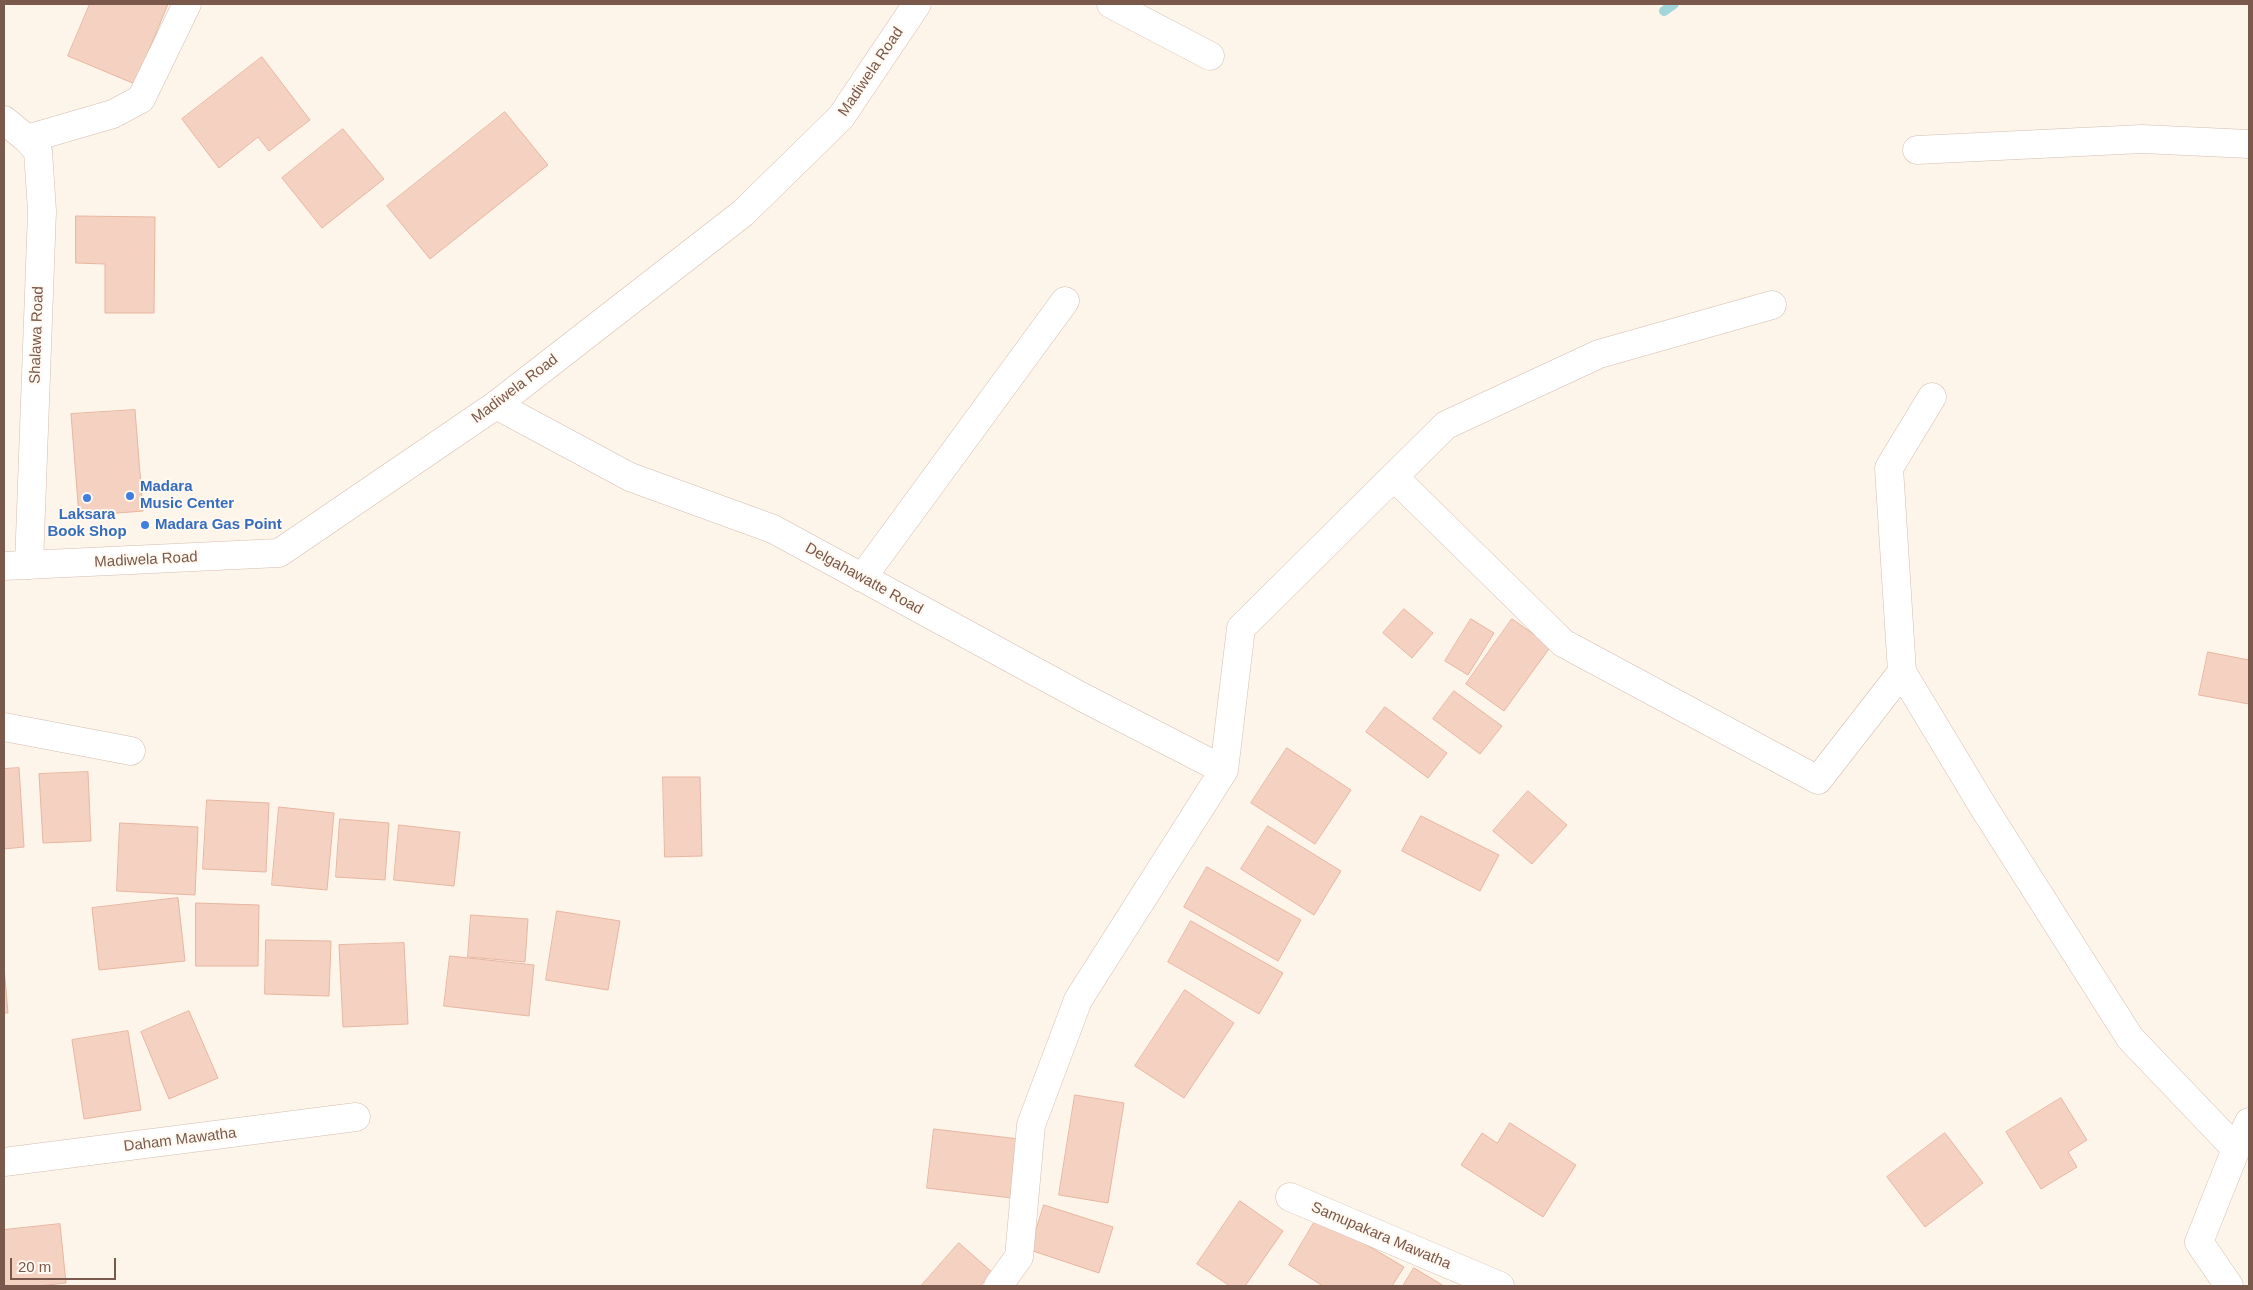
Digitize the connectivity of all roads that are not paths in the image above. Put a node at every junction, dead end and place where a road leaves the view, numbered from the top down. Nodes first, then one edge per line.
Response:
1 (187, 4) edge
2 (917, 4) edge
3 (1111, 4) edge
4 (1210, 56) dead end
5 (4, 120) edge
6 (27, 138) junction
7 (2249, 144) edge
8 (1917, 150) dead end
9 (1065, 301) dead end
10 (1772, 306) dead end
11 (1932, 397) dead end
12 (496, 405) junction
13 (1394, 477) junction
14 (16, 566) edge
15 (862, 578) junction
16 (1902, 672) junction
17 (4, 727) edge
18 (131, 751) dead end
19 (1224, 770) junction
20 (356, 1117) dead end
21 (2249, 1122) edge
22 (2236, 1149) junction
23 (4, 1162) edge
24 (1290, 1197) dead end
25 (998, 1286) edge
26 (1500, 1286) edge
27 (2229, 1286) edge

1 - 6 street
2 - 12 street, Madiwela Road
3 - 4 street
5 - 6 street, Shalawa Road
6 - 14 street, Shalawa Road
7 - 8 street
9 - 15 street
10 - 13 street
11 - 16 street
12 - 14 street, Madiwela Road
12 - 15 street, Delgahawatte Road
13 - 16 street
13 - 19 street
15 - 19 street, Delgahawatte Road
16 - 22 street
17 - 18 street
19 - 25 street
20 - 23 street, Daham Mawatha
21 - 22 street
22 - 27 street
24 - 26 street, Samupakara Mawatha

